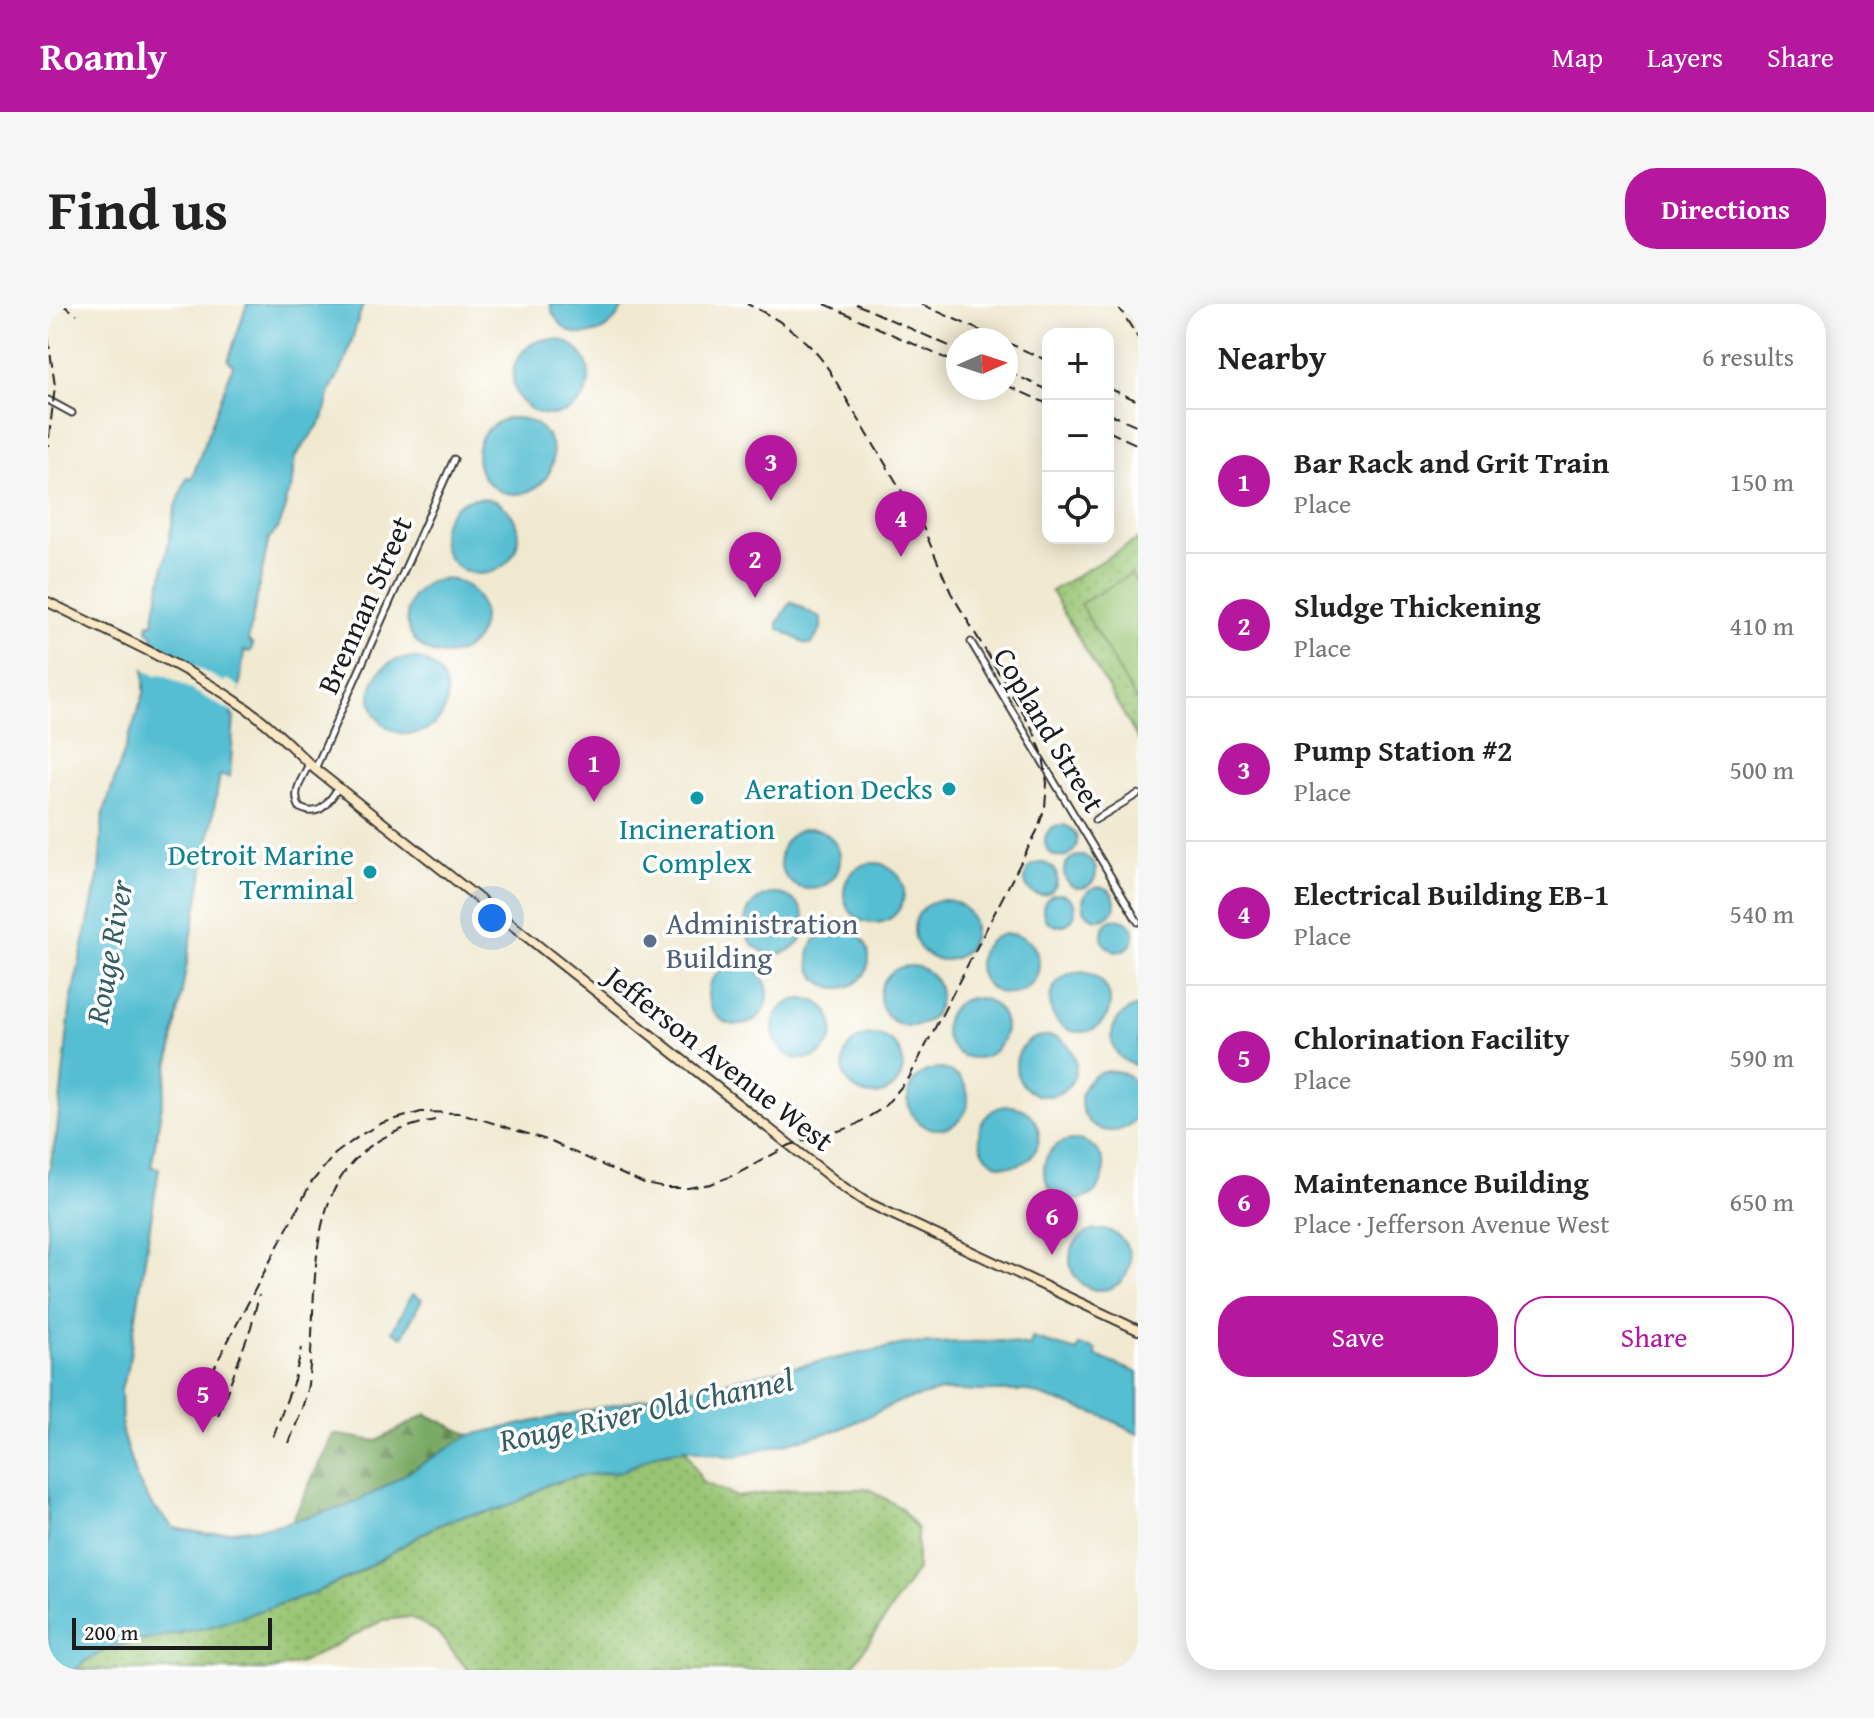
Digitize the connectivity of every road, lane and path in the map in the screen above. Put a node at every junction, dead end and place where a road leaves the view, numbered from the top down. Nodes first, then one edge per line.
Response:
1 (1129, 304) edge
2 (1138, 314) edge
3 (48, 400) edge
4 (72, 413) dead end
5 (454, 459) dead end
6 (48, 602) edge
7 (971, 642) dead end
8 (312, 766) junction
9 (339, 787) junction
10 (1137, 796) edge
11 (1095, 820) dead end
12 (1138, 922) edge
13 (1138, 1330) edge

1 - 2 street
3 - 4 street
5 - 8 street, Brennan Street
6 - 8 main road, Jefferson Avenue West
7 - 12 street, Copland Street
8 - 9 main road, Jefferson Avenue West
8 - 9 street, Brennan Street
9 - 13 main road, Jefferson Avenue West
10 - 11 street

